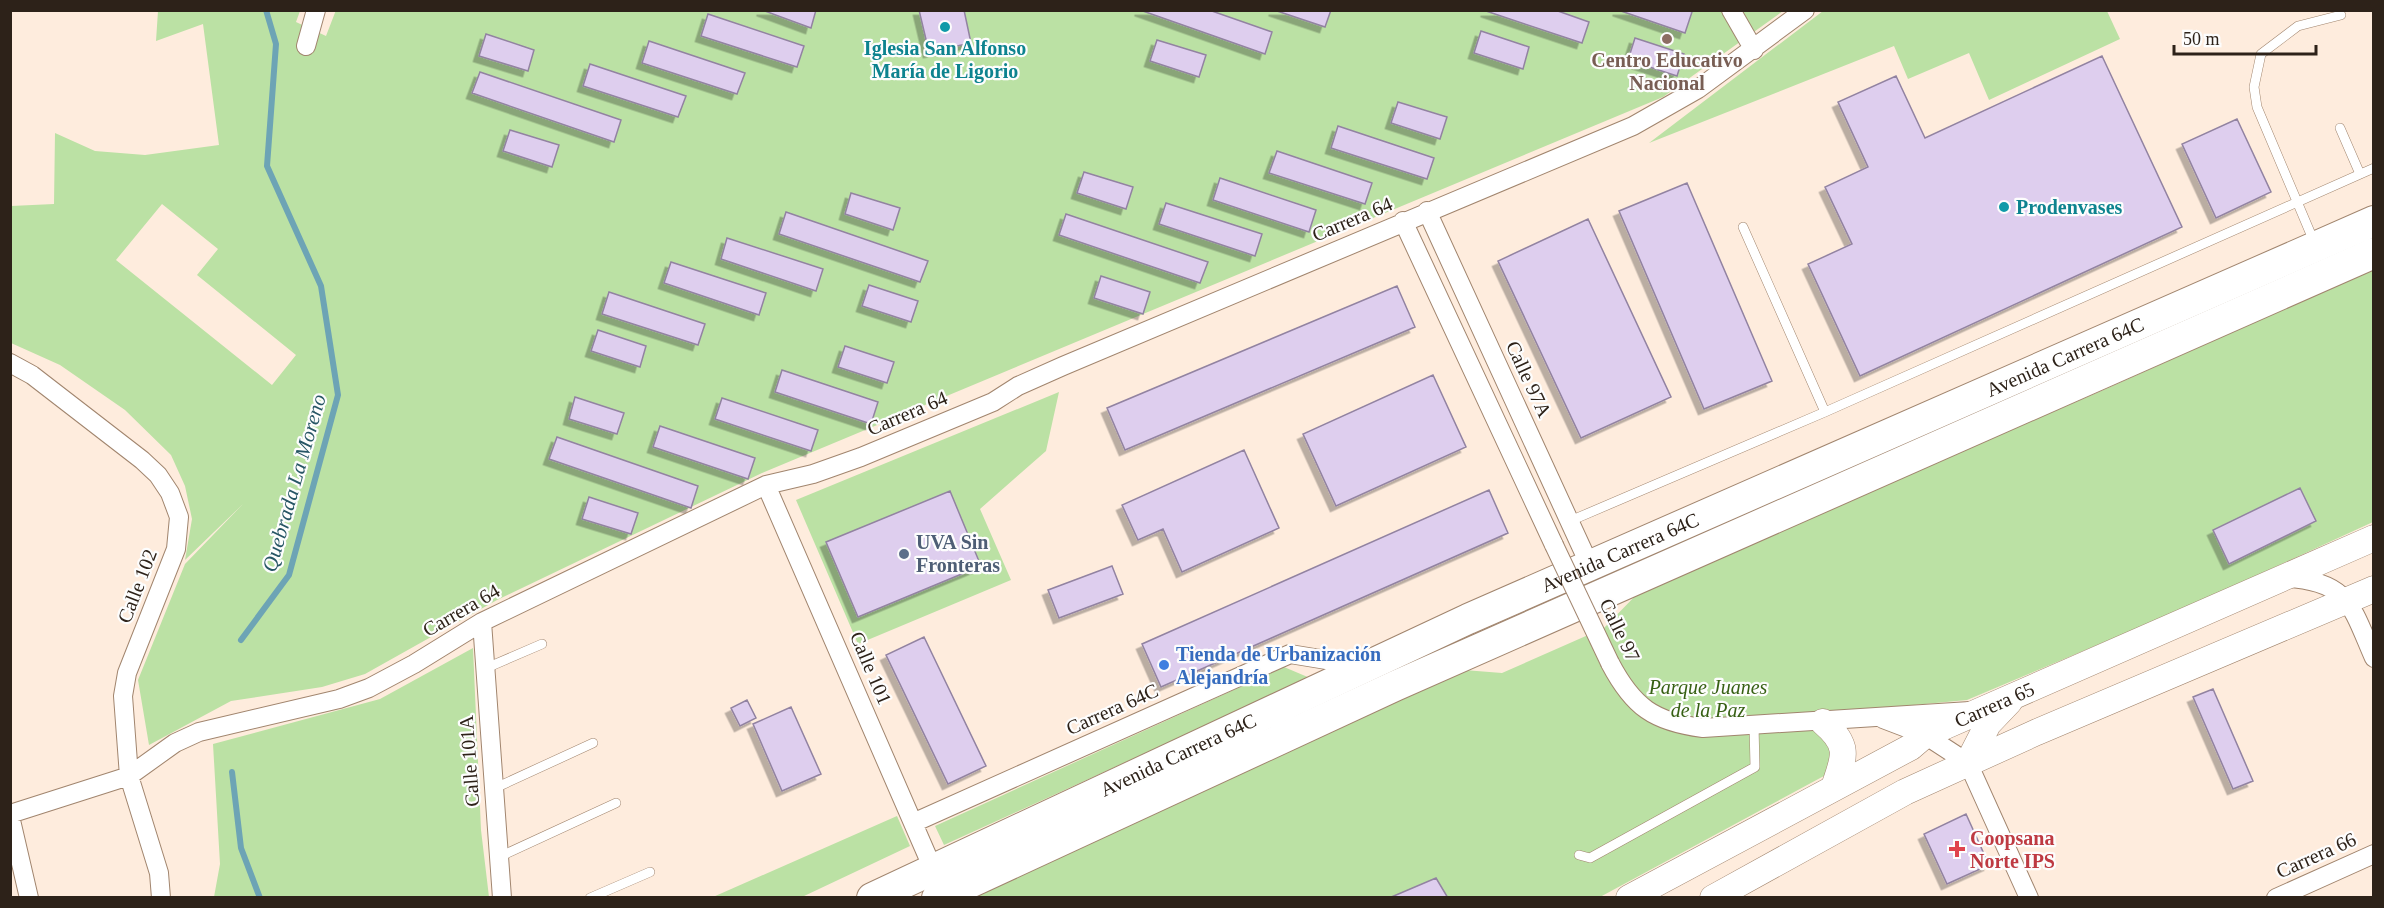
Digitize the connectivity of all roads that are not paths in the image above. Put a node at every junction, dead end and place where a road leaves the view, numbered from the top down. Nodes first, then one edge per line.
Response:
1 (316, 10) edge
2 (1731, 10) edge
3 (1805, 10) edge
4 (2341, 15) dead end
5 (306, 46) dead end
6 (1754, 50) junction
7 (2340, 128) dead end
8 (2373, 168) edge
9 (2360, 174) junction
10 (2296, 202) junction
11 (1427, 211) junction
12 (1403, 221) junction
13 (2373, 221) edge
14 (1743, 227) dead end
15 (2316, 246) junction
16 (2373, 253) edge
17 (10, 363) edge
18 (1825, 412) junction
19 (766, 485) junction
20 (1570, 521) junction
21 (2373, 538) edge
22 (1590, 566) junction
23 (2273, 582) junction
24 (2373, 589) edge
25 (2348, 600) junction
26 (482, 622) junction
27 (542, 644) dead end
28 (2373, 658) edge
29 (1367, 666) junction
30 (484, 669) junction
31 (2017, 694) junction
32 (1981, 710) junction
33 (1875, 718) junction
34 (1823, 722) junction
35 (1754, 725) junction
36 (1925, 735) junction
37 (593, 743) dead end
38 (1968, 763) junction
39 (129, 776) junction
40 (1834, 787) junction
41 (494, 789) junction
42 (616, 803) dead end
43 (10, 815) edge
44 (913, 823) junction
45 (2373, 854) edge
46 (1579, 855) dead end
47 (499, 857) junction
48 (650, 872) dead end
49 (935, 884) edge
50 (29, 897) edge
51 (161, 897) edge
52 (502, 897) edge
53 (590, 897) edge
54 (872, 897) edge
55 (1629, 897) edge
56 (1713, 897) edge
57 (2029, 897) edge
58 (2276, 897) edge

1 - 5 street
2 - 6 street
3 - 6 street, Carrera 64
4 - 10 lane
6 - 11 street, Carrera 64
7 - 9 lane
8 - 9 lane
9 - 10 lane
10 - 15 lane
10 - 18 lane
11 - 12 street, Carrera 64
11 - 20 street, Calle 97A
12 - 19 street, Carrera 64
12 - 35 street, Calle 97, bridge
13 - 15 main road, Avenida Carrera 64C
14 - 18 lane
15 - 22 main road, Avenida Carrera 64C
16 - 49 main road, Avenida Carrera 64C
17 - 39 street, Calle 102
18 - 20 lane
19 - 26 street, Carrera 64
19 - 44 street, Calle 101
20 - 22 street, Calle 97A
21 - 23 main road, Carrera 65
22 - 29 main road, Avenida Carrera 64C
23 - 25 street
23 - 31 main road, Carrera 65
24 - 25 main road
25 - 28 street
25 - 38 main road
26 - 30 street, Calle 101A
26 - 39 street, Carrera 64
27 - 30 lane
29 - 44 street, Carrera 64C
29 - 49 main road, Avenida Carrera 64C
30 - 41 street, Calle 101A
31 - 32 main road, Carrera 65
31 - 38 main road
32 - 33 street, Calle 97
32 - 36 main road, Carrera 65
33 - 34 street, Calle 97
33 - 36 street, Calle 97
34 - 35 street, Calle 97
34 - 40 main road
35 - 46 lane
36 - 38 street, Calle 97
36 - 40 main road, Carrera 65
37 - 41 lane
38 - 56 main road
38 - 57 street
39 - 43 street, Carrera 64
39 - 51 street, Calle 102
40 - 55 main road, Carrera 65
41 - 47 street, Calle 101A
42 - 47 lane
43 - 50 street
44 - 49 street, Calle 101
45 - 58 street, Carrera 66
47 - 52 street, Calle 101A
48 - 53 lane
49 - 54 main road, Avenida Carrera 64C

